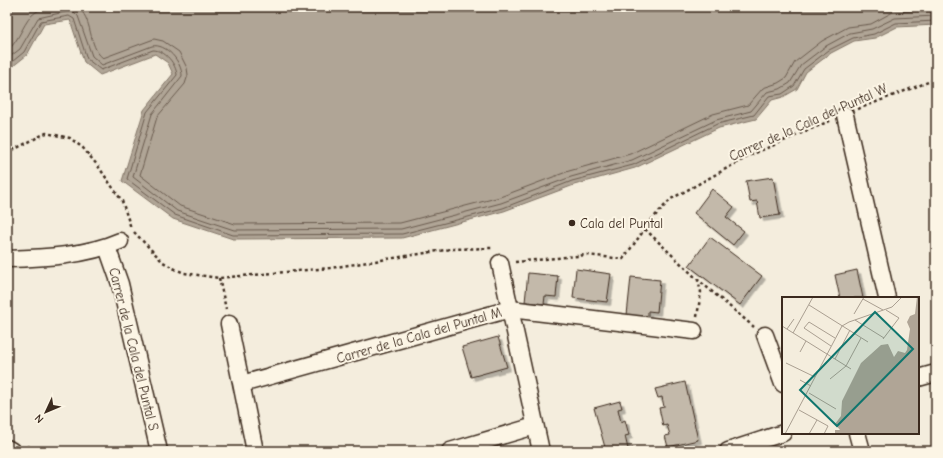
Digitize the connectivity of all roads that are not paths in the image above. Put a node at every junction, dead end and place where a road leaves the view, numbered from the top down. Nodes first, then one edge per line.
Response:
1 (845, 115) road end
2 (7, 259) edge
3 (500, 263) road end
4 (887, 297) edge
5 (510, 310) junction
6 (229, 324) road end
7 (694, 331) road end
8 (765, 336) road end
9 (936, 373) edge
10 (919, 378) edge
11 (782, 381) edge
12 (242, 384) junction
13 (535, 426) junction
14 (857, 434) edge
15 (777, 440) edge
16 (7, 448) edge
17 (12, 451) edge
18 (159, 451) edge
19 (255, 451) edge
20 (450, 451) edge
21 (541, 451) edge
22 (728, 451) edge
23 (862, 451) edge

1 - 4 street
2 - 18 street, Carrer de la Cala del Puntal S
3 - 5 street
5 - 7 street, Carrer de la Cala del Puntal M
5 - 12 street, Carrer de la Cala del Puntal M
5 - 13 street
6 - 12 street
8 - 11 street
9 - 10 street
12 - 19 street
13 - 20 street
13 - 21 street
14 - 23 street
15 - 22 street
16 - 17 street

